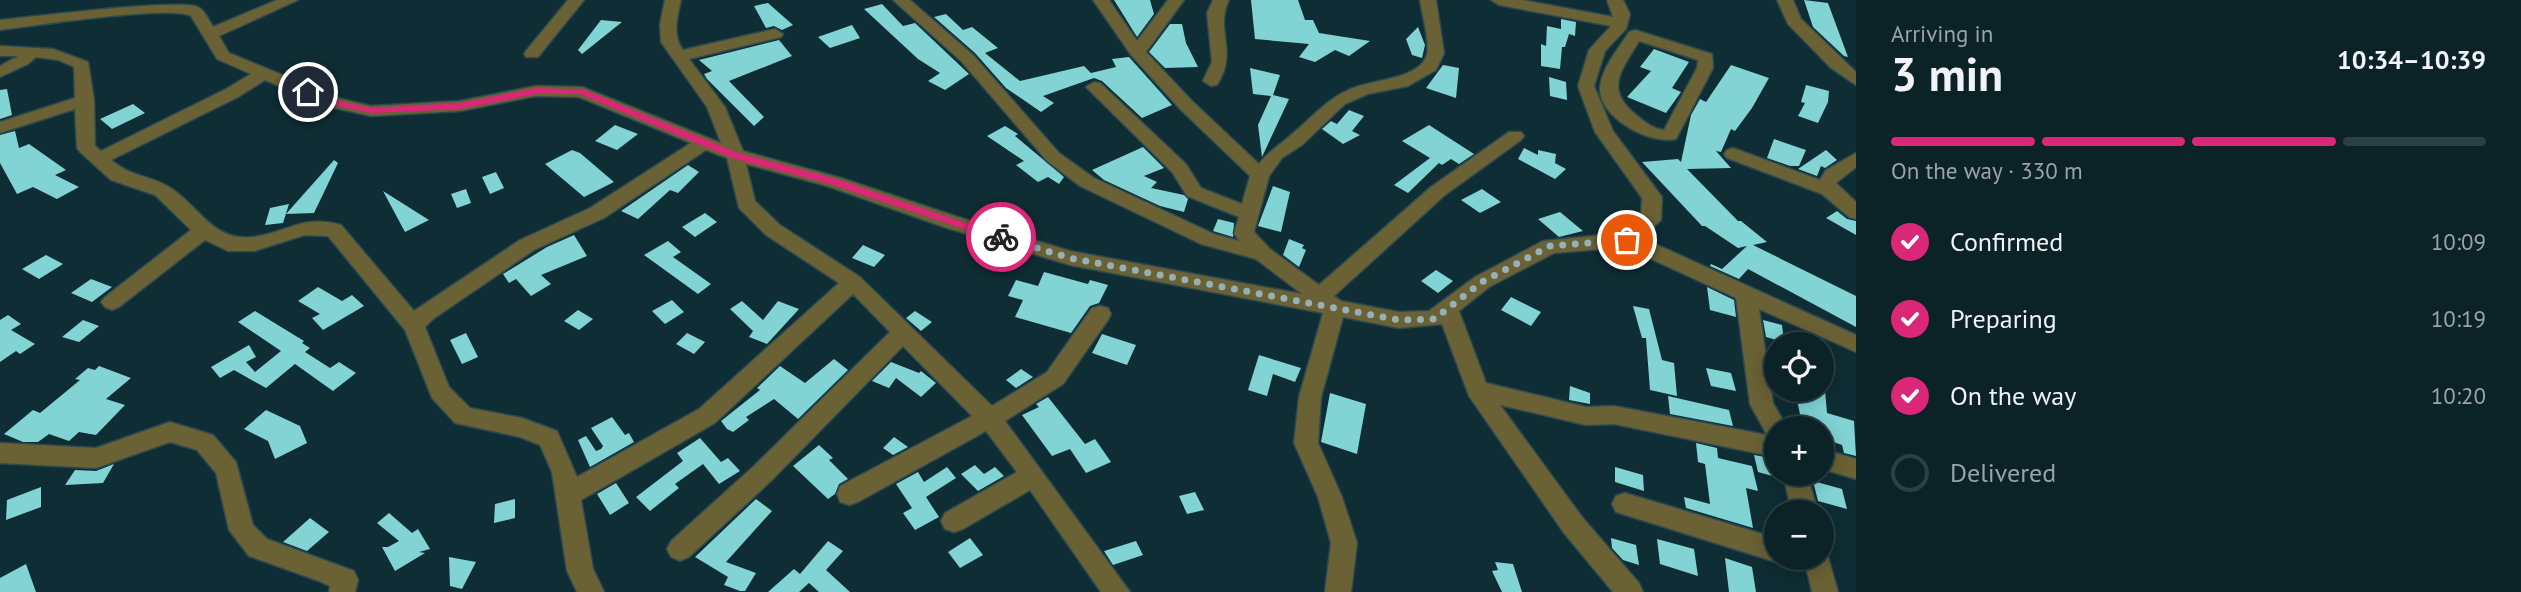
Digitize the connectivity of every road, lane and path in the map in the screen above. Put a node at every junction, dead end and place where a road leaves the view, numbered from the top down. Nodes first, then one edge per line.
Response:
1 (93, 0) edge
2 (213, 0) edge
3 (290, 0) edge
4 (576, 0) edge
5 (673, 0) edge
6 (901, 0) edge
7 (1101, 0) edge
8 (1176, 0) edge
9 (1221, 0) edge
10 (1428, 0) edge
11 (1499, 0) edge
12 (1615, 0) edge
13 (1786, 0) edge
14 (158, 4) edge
15 (189, 9) junction
16 (5, 24) edge
17 (1625, 29) junction
18 (209, 34) junction
19 (775, 34) dead end
20 (0, 51) edge
21 (32, 52) junction
22 (1136, 52) junction
23 (532, 54) dead end
24 (679, 56) junction
25 (0, 72) edge
26 (264, 73) junction
27 (1856, 79) edge
28 (1211, 81) dead end
29 (1094, 87) dead end
30 (85, 100) junction
31 (0, 128) edge
32 (1515, 136) dead end
33 (704, 143) junction
34 (1733, 154) dead end
35 (735, 155) junction
36 (99, 159) junction
37 (1856, 159) edge
38 (1259, 175) junction
39 (1829, 190) junction
40 (1856, 212) edge
41 (1249, 214) junction
42 (204, 231) junction
43 (1627, 240) junction
44 (1263, 254) junction
45 (853, 282) junction
46 (1746, 294) junction
47 (112, 302) dead end
48 (1328, 303) junction
49 (1447, 309) junction
50 (1100, 314) dead end
51 (414, 327) junction
52 (903, 332) junction
53 (1856, 344) edge
54 (1477, 390) junction
55 (1769, 416) edge
56 (990, 419) junction
57 (1764, 445) edge
58 (0, 453) edge
59 (1834, 463) edge
60 (1856, 469) edge
61 (1033, 475) junction
62 (849, 494) dead end
63 (568, 495) junction
64 (1625, 504) dead end
65 (954, 521) dead end
66 (1764, 546) edge
67 (680, 549) dead end
68 (1817, 570) edge
69 (342, 592) edge
70 (591, 592) edge
71 (1117, 592) edge
72 (1338, 592) edge
73 (1630, 592) edge
74 (1825, 592) edge

1 - 16 street
2 - 15 street
3 - 18 street
4 - 23 street
5 - 24 street
6 - 44 street
7 - 22 street
8 - 22 street
9 - 28 street
10 - 38 street
11 - 17 street
12 - 17 street
13 - 27 street
14 - 15 street
14 - 16 street
15 - 18 street
17 - 17 street
17 - 43 street
18 - 26 street
19 - 24 street
20 - 21 street
21 - 25 street
21 - 30 street
22 - 38 street
24 - 35 street
26 - 33 street
26 - 36 street
29 - 41 street
30 - 31 street
30 - 36 street
32 - 48 street
33 - 35 street
33 - 51 street
34 - 39 street
35 - 45 street
35 - 48 street
36 - 42 street
37 - 39 street
38 - 41 street
39 - 40 street
41 - 44 street
42 - 47 street
42 - 51 street
43 - 46 street
43 - 49 street
44 - 48 street
45 - 52 street
45 - 63 street
46 - 53 street
46 - 55 street
48 - 49 street
48 - 72 street
49 - 54 street
50 - 56 street
51 - 63 street
52 - 56 street
52 - 67 street
54 - 57 street
54 - 73 street
56 - 61 street
56 - 62 street
58 - 69 street
59 - 60 street
61 - 65 street
61 - 71 street
63 - 70 street
64 - 66 street
68 - 74 street

